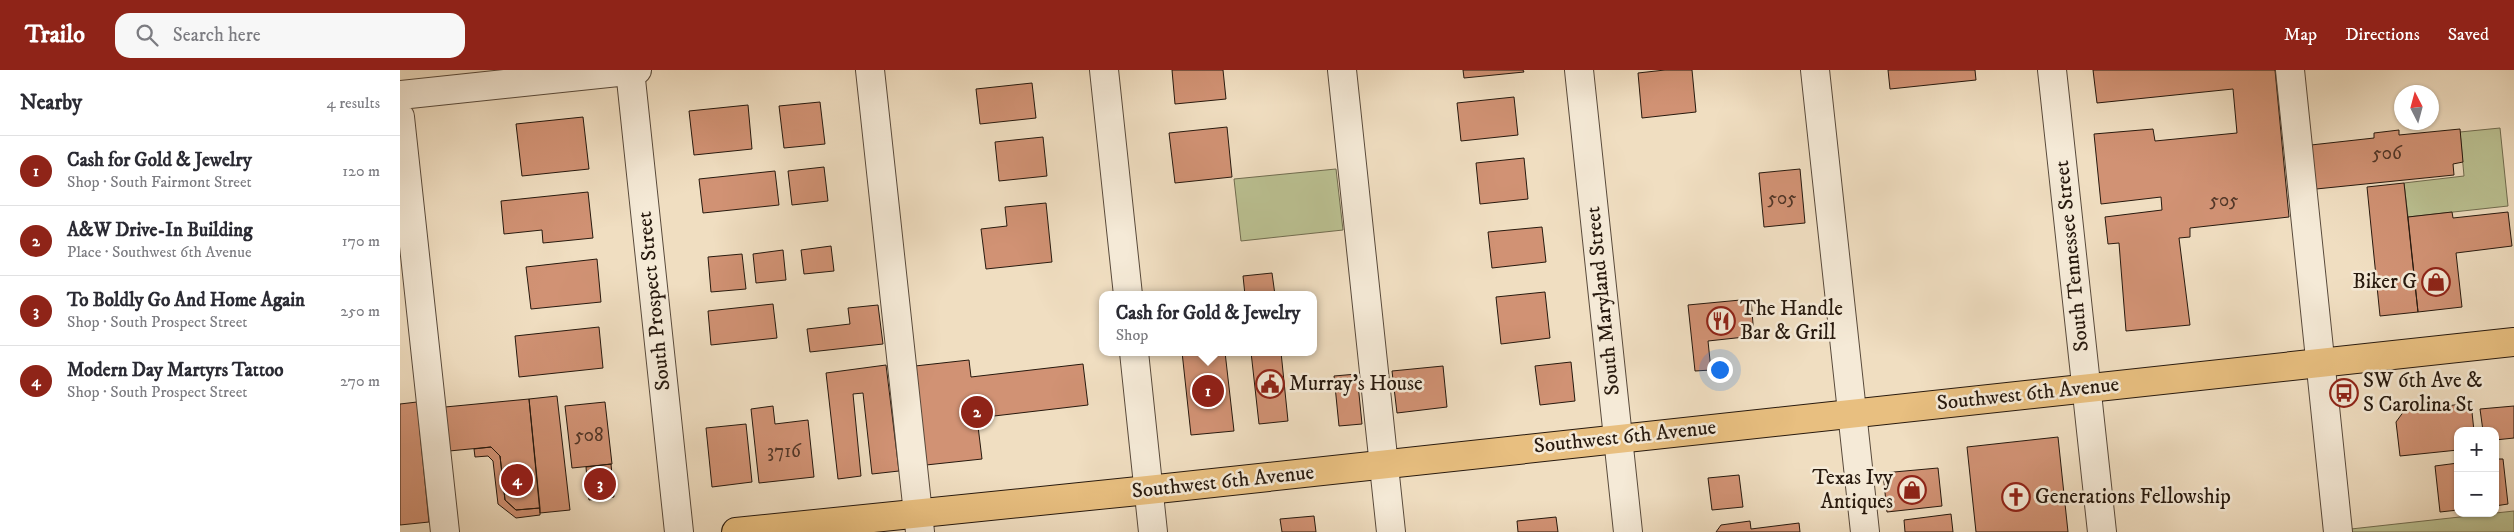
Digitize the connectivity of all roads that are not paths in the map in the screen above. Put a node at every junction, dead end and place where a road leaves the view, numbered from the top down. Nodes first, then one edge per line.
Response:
1 (632, 70) edge
2 (870, 70) edge
3 (1104, 70) edge
4 (1342, 70) edge
5 (1579, 70) edge
6 (1815, 70) edge
7 (2052, 70) edge
8 (2290, 70) edge
9 (400, 96) edge
10 (400, 117) edge
11 (1128, 291) edge
12 (2514, 342) edge
13 (1134, 356) edge
14 (2321, 362) junction
15 (2086, 387) junction
16 (1854, 412) junction
17 (1618, 438) junction
18 (1383, 464) junction
19 (1148, 490) junction
20 (919, 523) edge
21 (445, 532) edge
22 (679, 532) edge
23 (736, 532) edge
24 (1153, 532) edge
25 (1391, 532) edge
26 (1628, 532) edge
27 (1866, 532) edge
28 (2102, 532) edge
29 (2338, 532) edge

1 - 9 street
1 - 22 street, South Prospect Street
2 - 20 street
3 - 11 street
4 - 18 street
5 - 17 street, South Maryland Street
6 - 16 street
7 - 15 street, South Tennessee Street
8 - 14 street
10 - 21 street
12 - 14 main road, Southwest 6th Avenue
13 - 19 street
14 - 15 main road, Southwest 6th Avenue
14 - 29 street
15 - 16 main road, Southwest 6th Avenue
15 - 28 street, South Tennessee Street
16 - 17 main road, Southwest 6th Avenue
16 - 27 street
17 - 18 main road, Southwest 6th Avenue
17 - 26 street, South Maryland Street
18 - 19 main road, Southwest 6th Avenue
18 - 25 street
19 - 20 main road, Southwest 6th Avenue
19 - 24 street
20 - 23 main road, Southwest 6th Avenue

